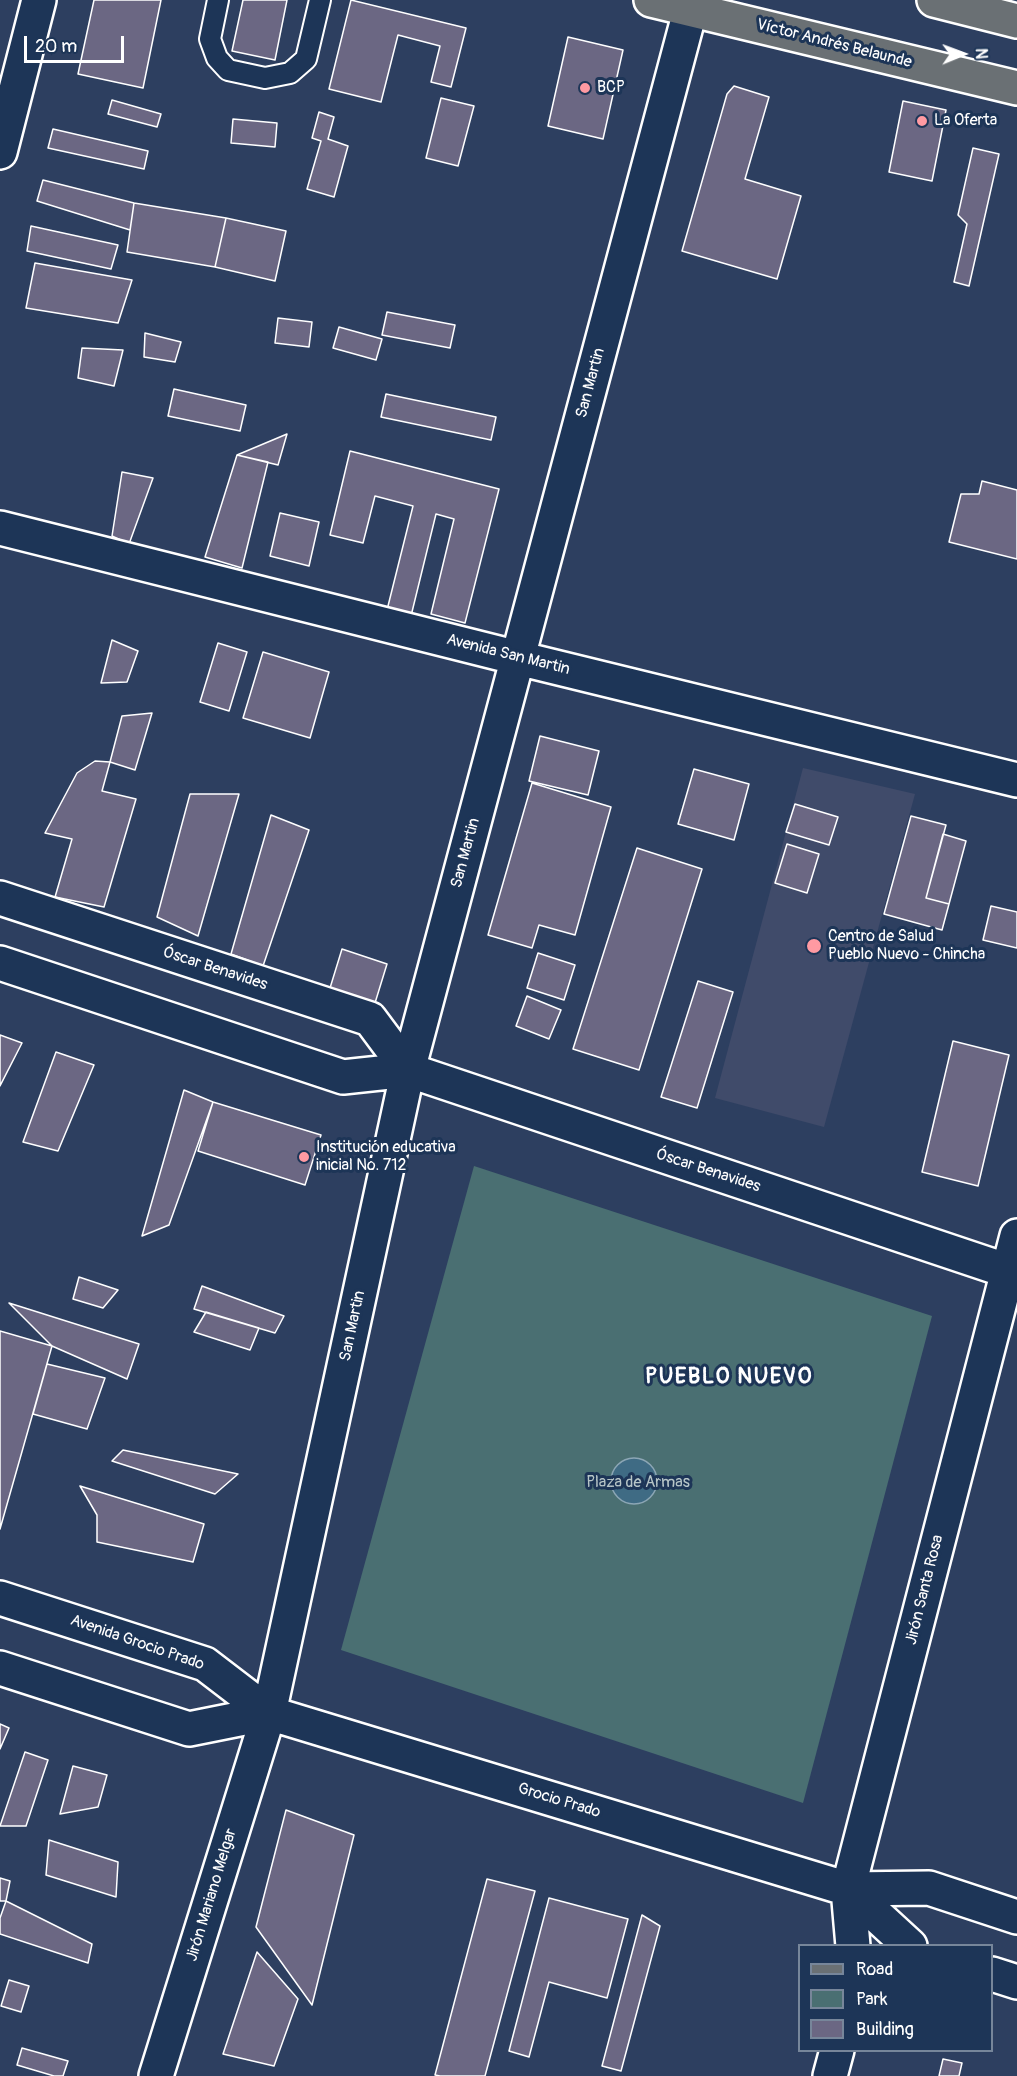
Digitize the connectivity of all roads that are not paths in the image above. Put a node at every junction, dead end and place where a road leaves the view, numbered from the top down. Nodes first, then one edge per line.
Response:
1 (39, 0) edge
2 (218, 0) edge
3 (320, 0) edge
4 (651, 0) edge
5 (934, 0) edge
6 (691, 5) edge
7 (1017, 21) edge
8 (1017, 88) edge
9 (0, 152) edge
10 (0, 528) edge
11 (518, 658) junction
12 (1017, 780) edge
13 (0, 898) edge
14 (0, 963) edge
15 (408, 1070) junction
16 (1017, 1236) edge
17 (1014, 1273) edge
18 (0, 1598) edge
19 (0, 1668) edge
20 (269, 1713) junction
21 (848, 1889) junction
22 (1017, 1917) edge
23 (853, 1944) edge
24 (908, 1944) edge
25 (993, 1974) edge
26 (1017, 1982) edge
27 (836, 2052) edge
28 (156, 2076) edge
29 (830, 2076) edge

1 - 9 street
2 - 3 lane
4 - 6 main road, Víctor Andrés Belaunde
5 - 7 main road
6 - 8 main road, Víctor Andrés Belaunde
6 - 11 street, San Martin
10 - 11 street, Avenida San Martin
11 - 12 street, Avenida San Martin
11 - 15 street, San Martin
13 - 15 street, Óscar Benavides
14 - 15 street, Óscar Benavides
15 - 17 street, Óscar Benavides
15 - 20 street, San Martin
16 - 17 street, Jirón Santa Rosa
17 - 21 street, Jirón Santa Rosa
18 - 20 street, Avenida Grocio Prado
19 - 20 street
20 - 21 street, Grocio Prado
20 - 28 street, Jirón Mariano Melgar
21 - 22 street
21 - 23 street, Jirón Santa Rosa
21 - 24 street
25 - 26 street
27 - 29 street

